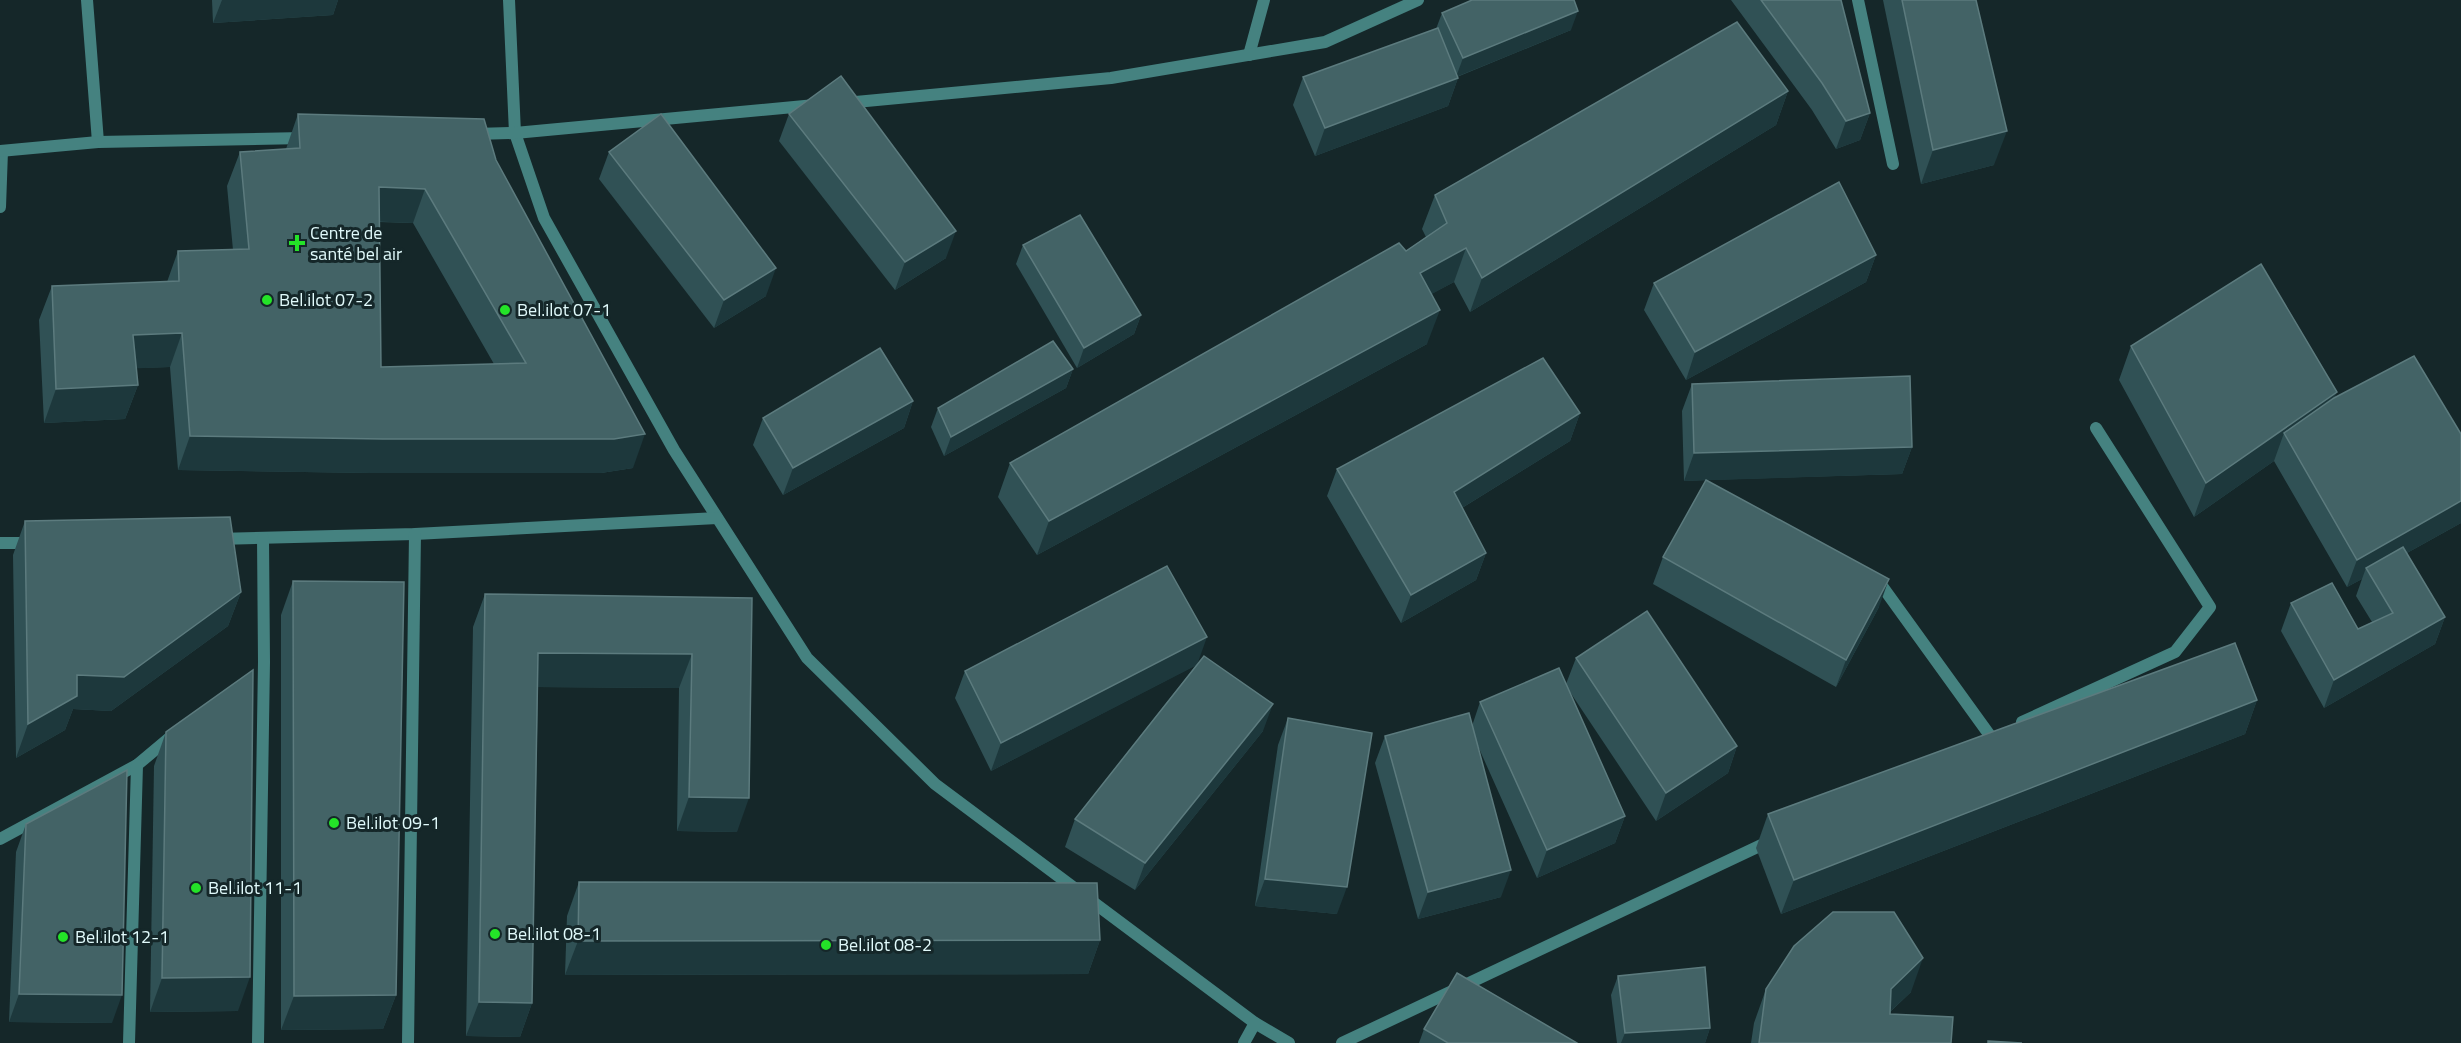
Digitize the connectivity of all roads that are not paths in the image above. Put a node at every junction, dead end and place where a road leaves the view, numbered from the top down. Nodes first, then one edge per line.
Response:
1 (87, 0) edge
2 (508, 0) edge
3 (1264, 0) edge
4 (1418, 0) edge
5 (1858, 0) edge
6 (1249, 56) junction
7 (516, 133) junction
8 (456, 134) edge
9 (313, 137) edge
10 (98, 142) junction
11 (1, 151) edge
12 (1893, 164) dead end
13 (0, 207) edge
14 (2096, 428) dead end
15 (717, 518) junction
16 (415, 534) junction
17 (263, 538) junction
18 (204, 539) edge
19 (48, 542) edge
20 (0, 543) edge
21 (1882, 586) edge
22 (182, 728) edge
23 (137, 765) junction
24 (1777, 838) edge
25 (0, 839) edge
26 (1255, 1023) junction
27 (129, 1043) edge
28 (258, 1043) edge
29 (408, 1043) edge
30 (1244, 1043) edge
31 (1289, 1043) edge
32 (1342, 1043) edge

1 - 10 street
2 - 7 street
3 - 6 street
4 - 6 street
5 - 12 street
6 - 7 street
7 - 8 street
7 - 15 street
9 - 10 street
10 - 11 street
11 - 13 street
14 - 21 street
15 - 16 street
15 - 26 street
16 - 17 street
16 - 29 street
17 - 18 street
17 - 28 street
19 - 20 street
22 - 23 street
23 - 25 street
23 - 27 street
24 - 32 street
26 - 30 street
26 - 31 street

